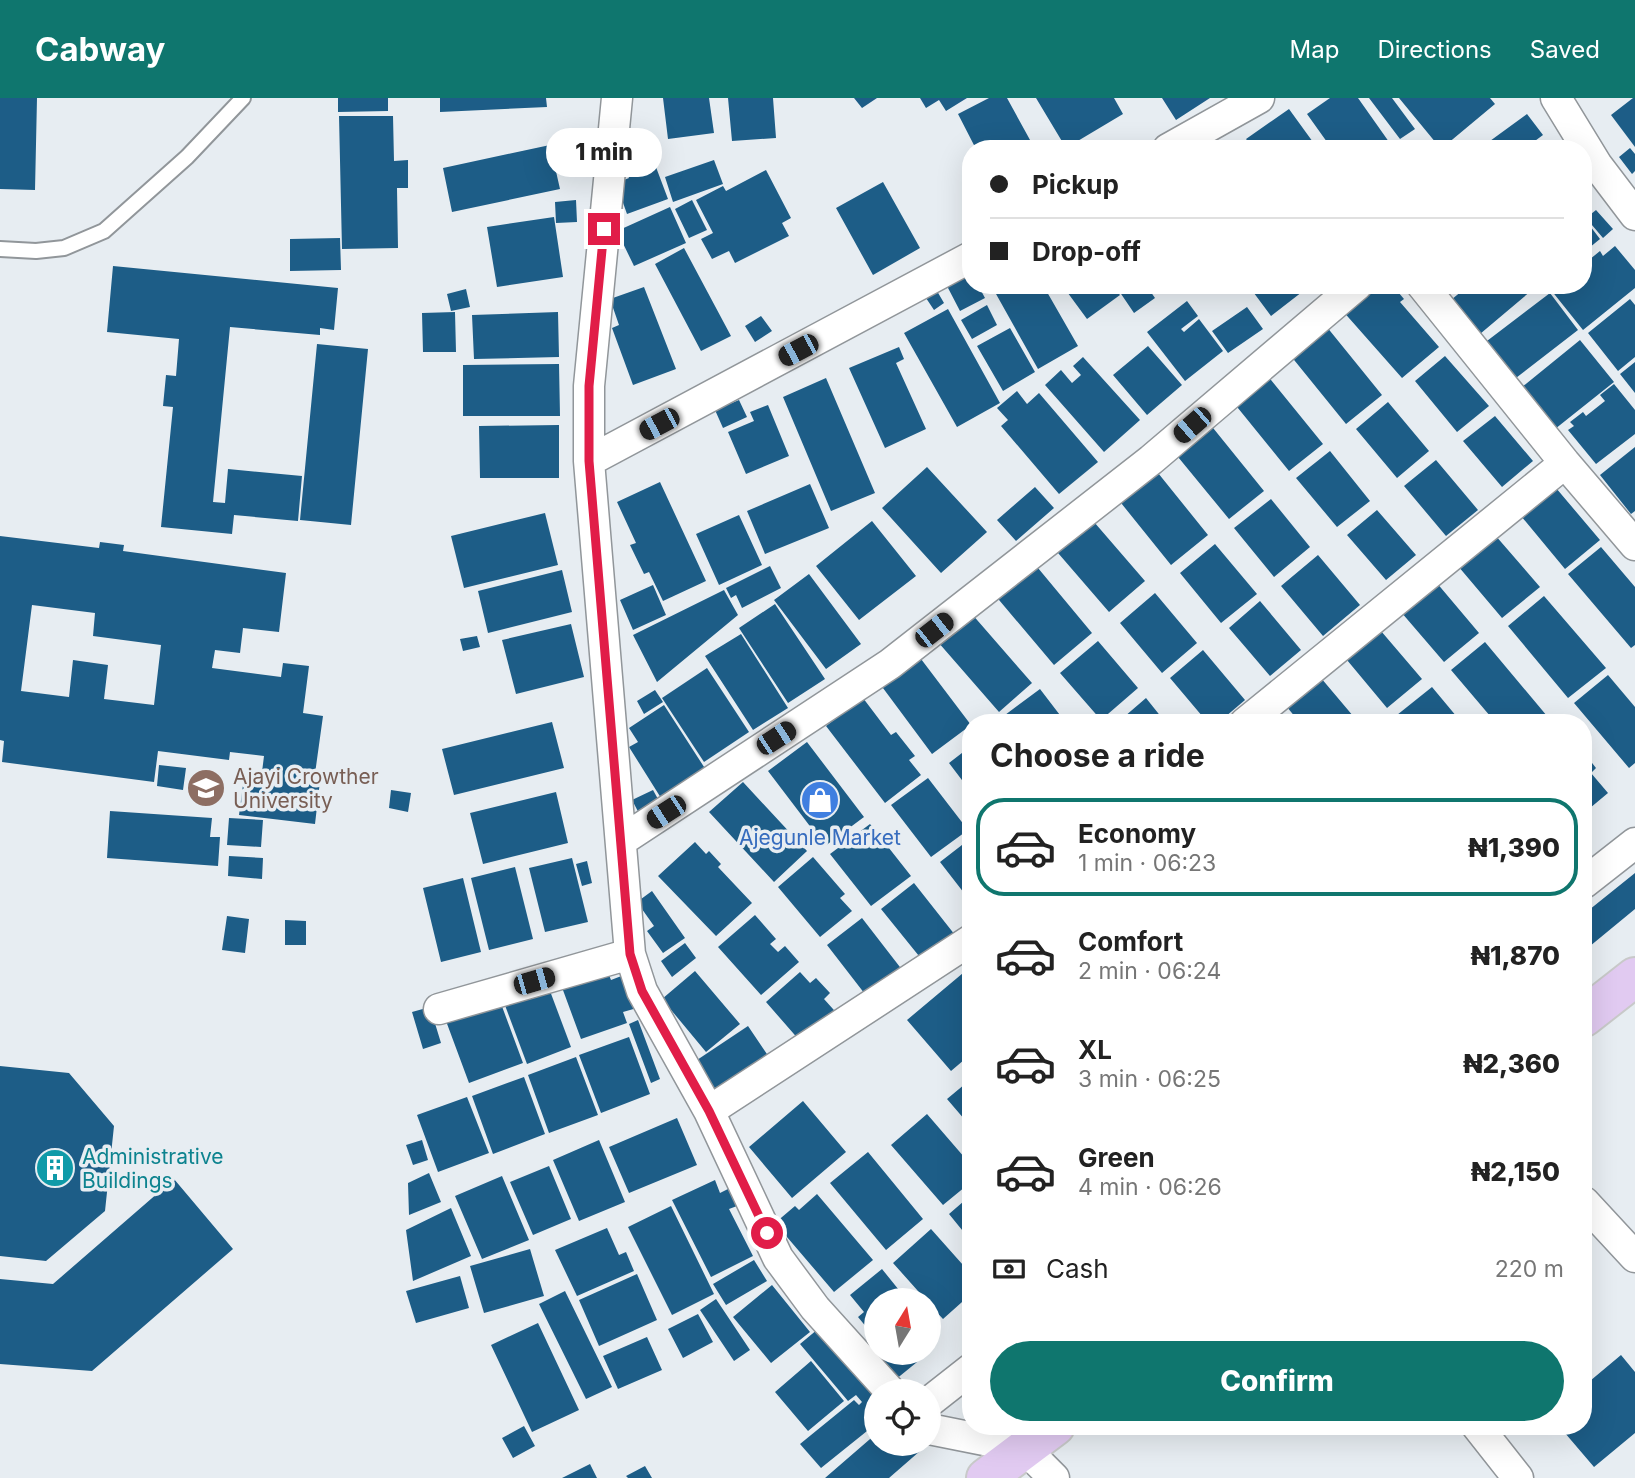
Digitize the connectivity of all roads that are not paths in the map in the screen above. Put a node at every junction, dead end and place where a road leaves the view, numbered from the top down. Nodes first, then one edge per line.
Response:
1 (243, 98) edge
2 (617, 98) edge
3 (1259, 98) edge
4 (1556, 98) edge
5 (1184, 140) edge
6 (1582, 140) edge
7 (1592, 157) edge
8 (1635, 215) edge
9 (0, 249) edge
10 (962, 262) edge
11 (1346, 294) edge
12 (1429, 294) edge
13 (589, 461) junction
14 (1565, 463) junction
15 (1635, 545) edge
16 (1256, 714) edge
17 (621, 841) junction
18 (1635, 843) edge
19 (1592, 878) edge
20 (962, 946) edge
21 (630, 954) junction
22 (1635, 977) edge
23 (439, 1009) dead end
24 (1592, 1011) edge
25 (709, 1111) junction
26 (1592, 1211) edge
27 (1635, 1257) edge
28 (962, 1375) edge
29 (879, 1379) edge
30 (941, 1392) edge
31 (941, 1431) edge
32 (1042, 1435) edge
33 (1484, 1435) edge
34 (1024, 1448) junction
35 (986, 1478) edge
36 (1054, 1478) edge
37 (1518, 1478) edge

1 - 9 lane
2 - 13 street
3 - 5 street
4 - 6 street
7 - 8 street
10 - 13 street
11 - 17 street
12 - 14 street
13 - 17 street
14 - 15 street
14 - 16 street
17 - 21 street
18 - 19 street
20 - 25 street
21 - 23 street
21 - 25 street
22 - 24 highway
25 - 29 street
26 - 27 street
28 - 30 street
31 - 34 street
32 - 34 highway
33 - 37 street
34 - 35 highway
34 - 36 street

